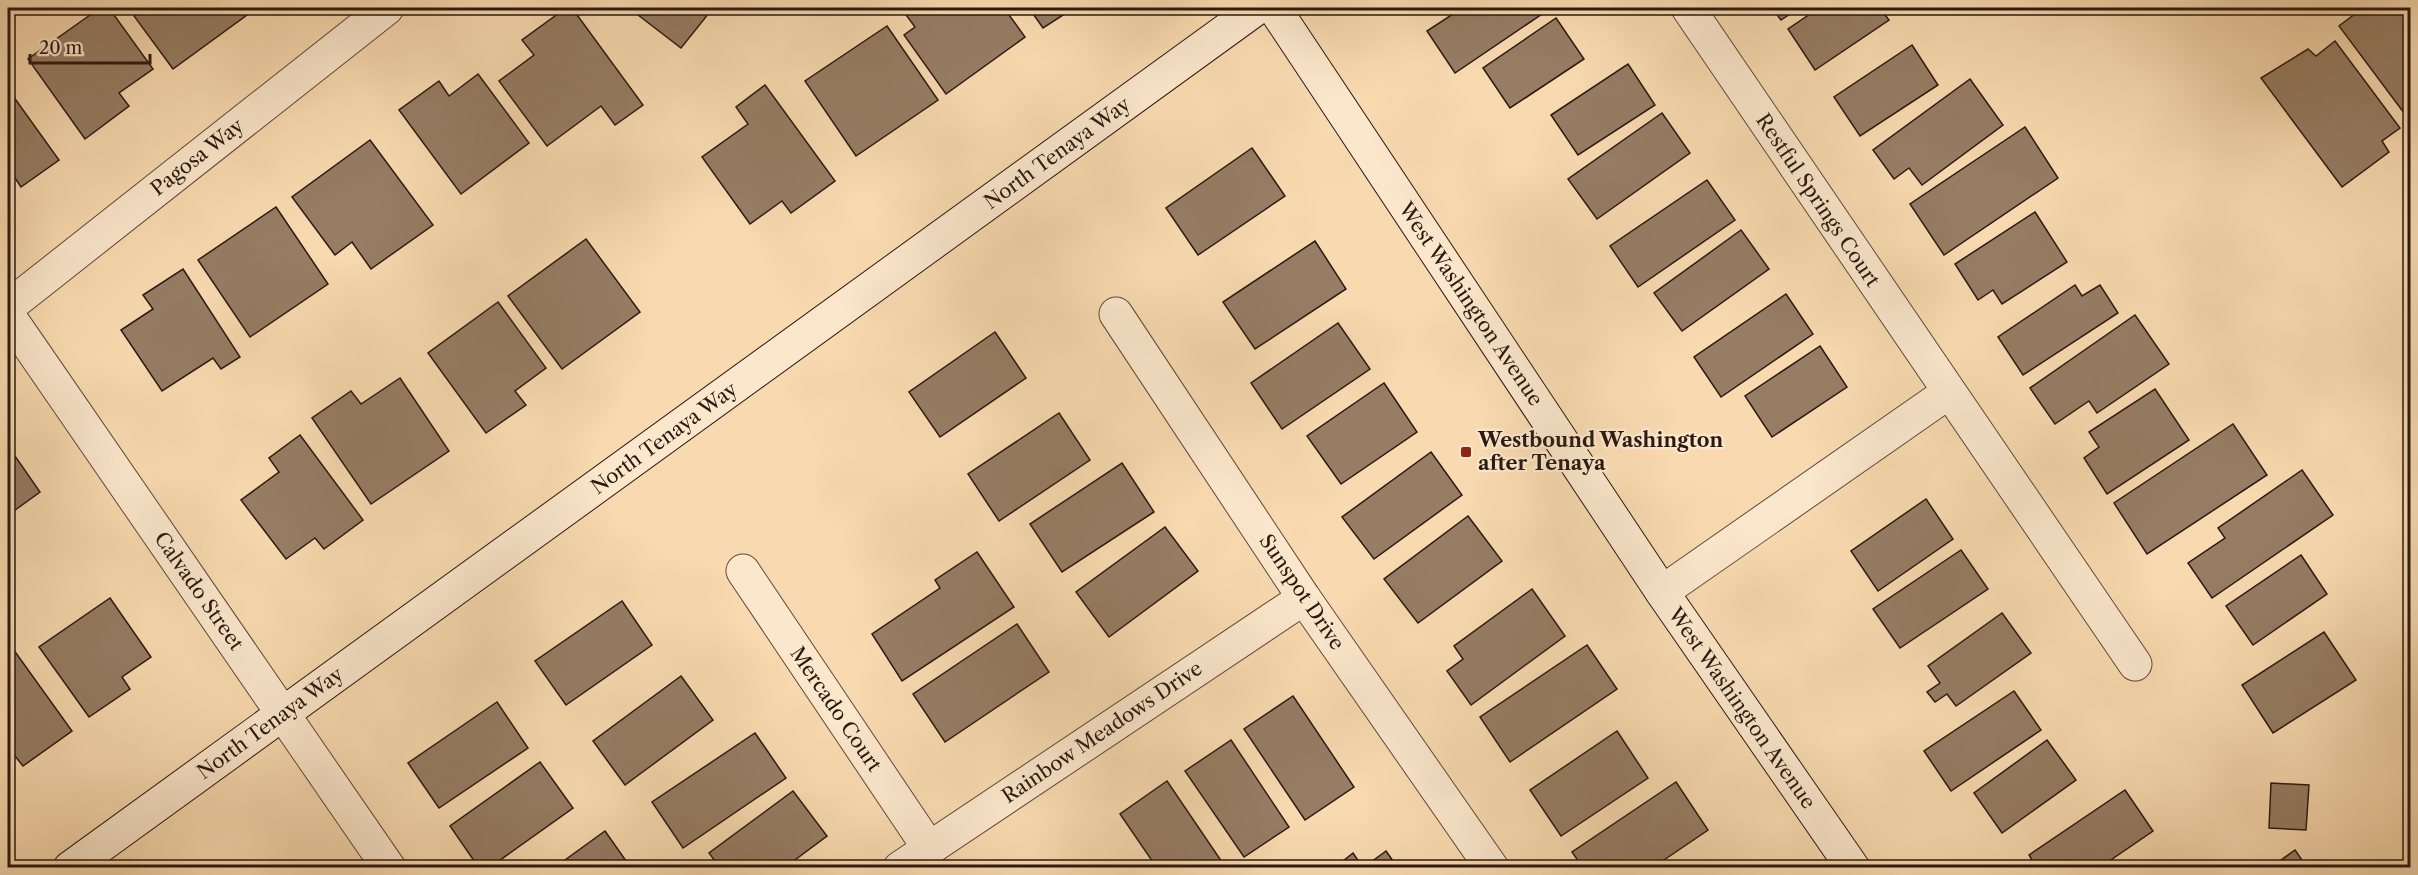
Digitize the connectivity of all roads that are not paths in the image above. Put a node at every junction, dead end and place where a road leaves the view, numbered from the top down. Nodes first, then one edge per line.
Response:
1 (387, 8) edge
2 (1257, 8) edge
3 (1274, 8) edge
4 (1688, 8) edge
5 (8, 307) edge
6 (1116, 314) dead end
7 (8, 315) edge
8 (1949, 392) junction
9 (743, 571) dead end
10 (1662, 592) junction
11 (1305, 598) junction
12 (2135, 664) dead end
13 (284, 714) junction
14 (928, 848) junction
15 (70, 867) edge
16 (389, 867) edge
17 (900, 867) edge
18 (1491, 867) edge
19 (1853, 867) edge

1 - 5 street, Pagosa Way
2 - 13 street, North Tenaya Way
3 - 10 street, West Washington Avenue
4 - 8 street, Restful Springs Court
6 - 11 street, Sunspot Drive
7 - 13 street, Calvado Street
8 - 10 street
8 - 12 street, Restful Springs Court
9 - 14 street, Mercado Court
10 - 19 street, West Washington Avenue
11 - 14 street, Rainbow Meadows Drive
11 - 18 street, Sunspot Drive
13 - 15 street, North Tenaya Way
13 - 16 street, Calvado Street
14 - 17 street, Rainbow Meadows Drive

